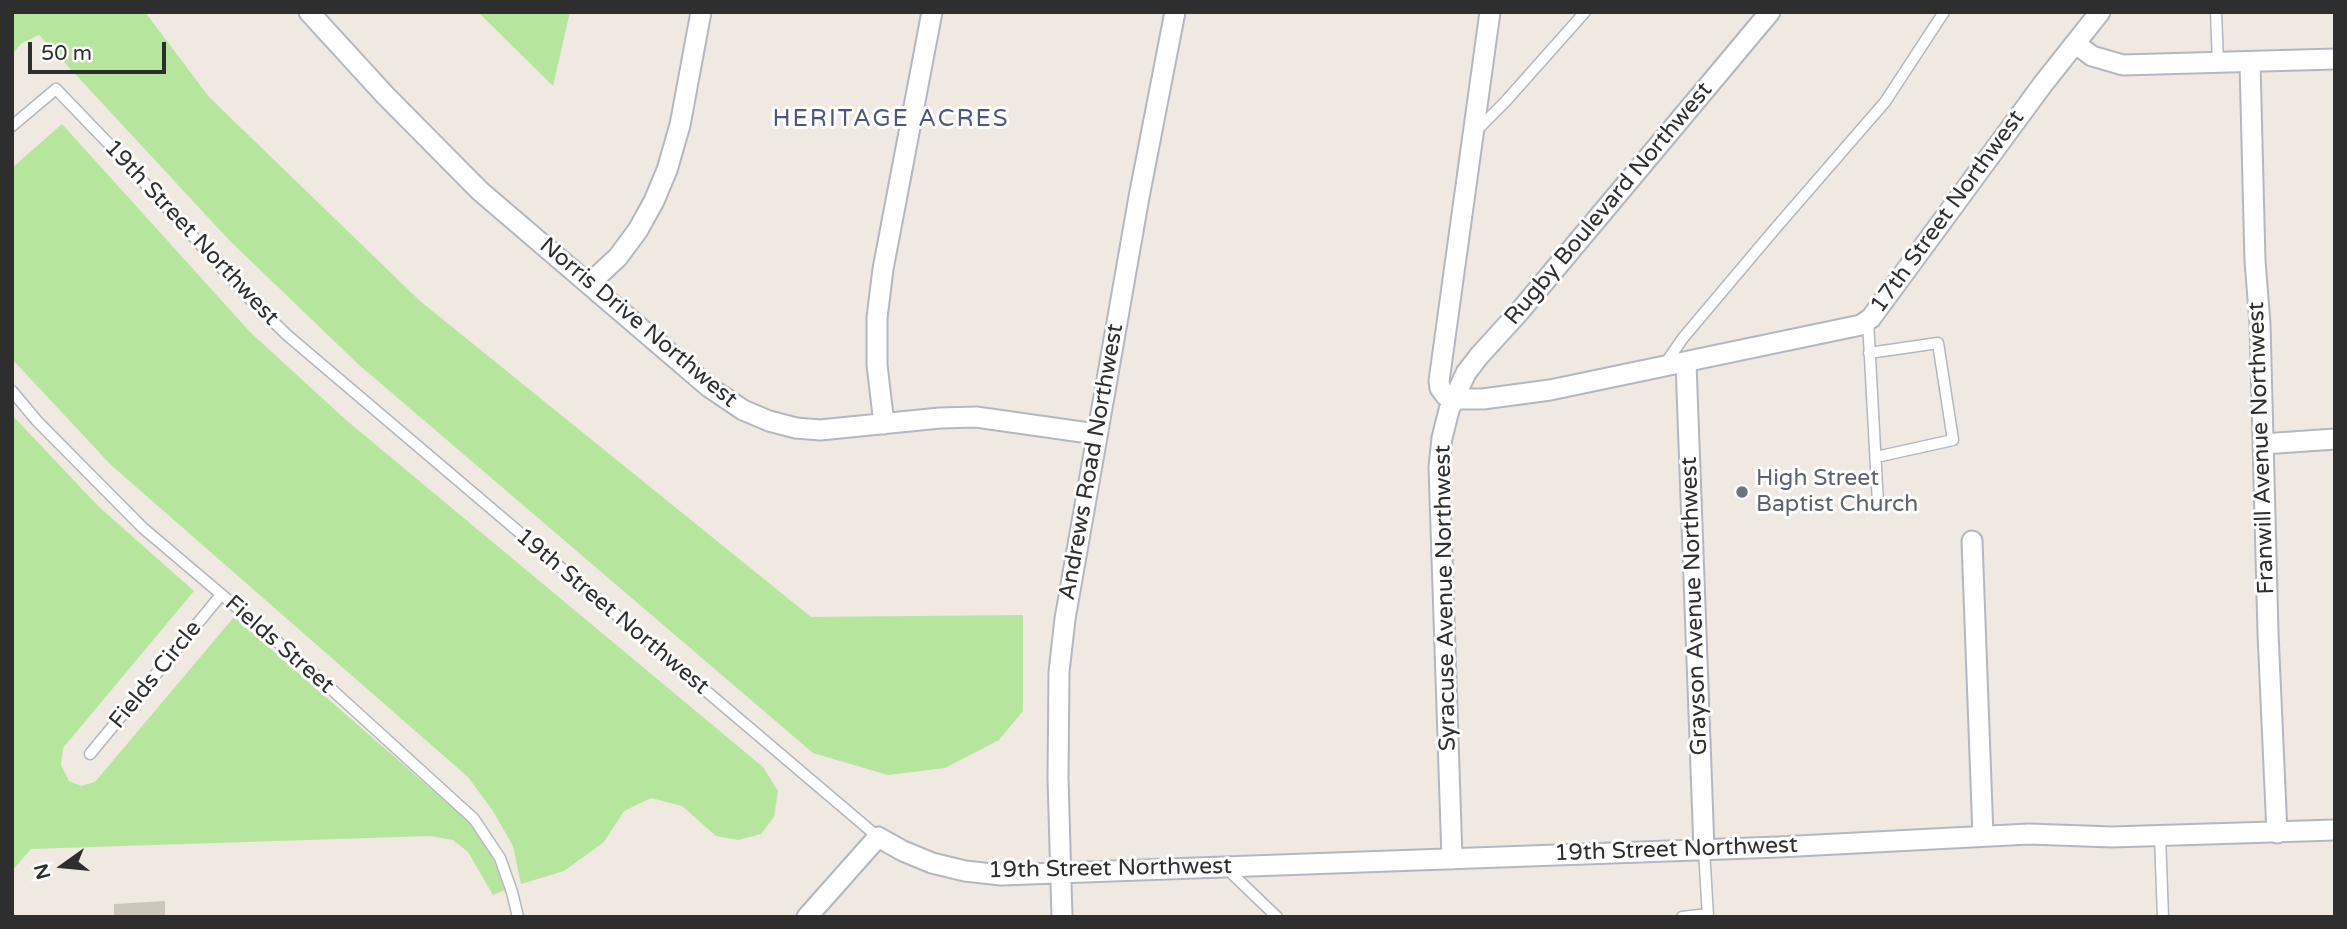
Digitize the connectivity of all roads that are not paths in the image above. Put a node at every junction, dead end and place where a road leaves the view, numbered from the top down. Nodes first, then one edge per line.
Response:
1 (309, 12) edge
2 (701, 12) edge
3 (932, 12) edge
4 (1175, 12) edge
5 (1490, 12) edge
6 (1585, 12) edge
7 (1770, 12) edge
8 (1944, 12) edge
9 (2100, 12) edge
10 (2216, 12) edge
11 (2076, 44) junction
12 (2335, 59) edge
13 (2250, 63) junction
14 (2218, 64) junction
15 (12, 126) edge
16 (1472, 135) junction
17 (589, 284) junction
18 (1867, 320) junction
19 (1869, 353) junction
20 (1686, 363) junction
21 (1662, 368) junction
22 (12, 391) edge
23 (1453, 399) junction
24 (884, 424) junction
25 (1096, 434) junction
26 (2335, 439) edge
27 (2263, 444) junction
28 (1875, 457) junction
29 (1878, 504) dead end
30 (1972, 541) dead end
31 (221, 596) junction
32 (90, 754) dead end
33 (2335, 830) edge
34 (2277, 832) junction
35 (1983, 836) junction
36 (2160, 836) junction
37 (878, 837) junction
38 (1704, 849) junction
39 (1452, 859) junction
40 (1224, 866) junction
41 (1061, 873) junction
42 (1708, 915) edge
43 (518, 917) edge
44 (807, 917) edge
45 (1062, 917) edge
46 (1277, 917) edge
47 (1682, 917) edge
48 (2163, 917) edge

1 - 17 street, Norris Drive Northwest
2 - 17 street
3 - 24 street
4 - 25 street, Andrews Road Northwest
5 - 16 street
6 - 16 lane
7 - 23 street, Rugby Boulevard Northwest
8 - 21 lane
9 - 11 street
10 - 14 lane
11 - 14 street
11 - 18 street, 17th Street Northwest
12 - 13 street
13 - 14 street
13 - 27 street, Franwill Avenue Northwest
15 - 37 lane, 19th Street Northwest
16 - 23 street
17 - 24 street, Norris Drive Northwest
18 - 19 lane
18 - 20 street, 17th Street Northwest
19 - 28 lane
19 - 28 lane
20 - 21 street, 17th Street Northwest
20 - 38 street, Grayson Avenue Northwest
21 - 23 street, 17th Street Northwest
22 - 31 lane, Fields Street
23 - 39 street, Syracuse Avenue Northwest
24 - 25 street, Norris Drive Northwest
25 - 41 street, Andrews Road Northwest
26 - 27 street
27 - 34 street, Franwill Avenue Northwest
28 - 29 lane
30 - 35 street
31 - 32 lane, Fields Circle
31 - 43 lane, Fields Street
33 - 34 street, 19th Street Northwest
34 - 36 street, 19th Street Northwest
35 - 36 street, 19th Street Northwest
35 - 38 street, 19th Street Northwest
36 - 48 lane
37 - 41 street, 19th Street Northwest
37 - 44 street
38 - 39 street, 19th Street Northwest
38 - 42 lane
39 - 40 street, 19th Street Northwest
40 - 41 street, 19th Street Northwest
40 - 46 lane
41 - 45 street, Andrews Road Northwest
42 - 47 lane

